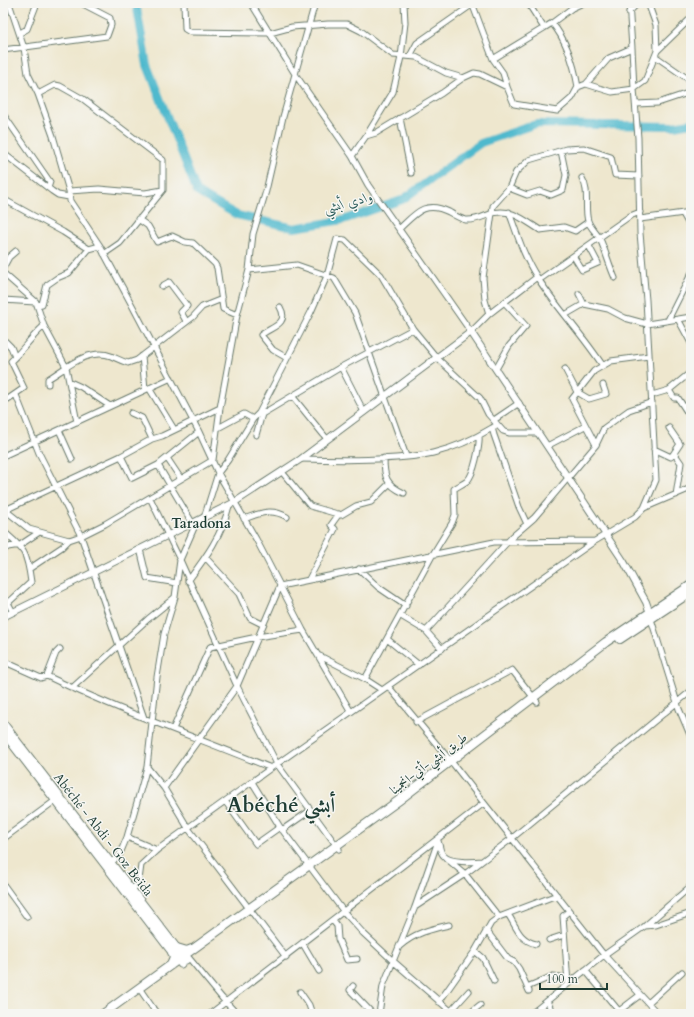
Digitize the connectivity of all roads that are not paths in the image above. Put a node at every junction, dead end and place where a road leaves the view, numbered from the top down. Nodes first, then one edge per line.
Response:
1 (9, 3) edge
2 (37, 3) edge
3 (81, 3) edge
4 (184, 3) edge
5 (251, 3) edge
6 (315, 3) edge
7 (404, 3) edge
8 (528, 3) edge
9 (583, 3) edge
10 (629, 3) edge
11 (638, 3) edge
12 (648, 3) edge
13 (473, 4) edge
14 (629, 12) junction
15 (691, 18) edge
16 (552, 23) junction
17 (309, 26) junction
18 (544, 28) junction
19 (20, 33) junction
20 (270, 33) junction
21 (24, 48) junction
22 (632, 48) junction
23 (3, 50) edge
24 (656, 54) junction
25 (410, 56) junction
26 (402, 57) junction
27 (493, 59) junction
28 (295, 74) junction
29 (463, 78) junction
30 (691, 81) edge
31 (586, 84) junction
32 (507, 87) junction
33 (578, 87) junction
34 (634, 89) junction
35 (691, 92) edge
36 (38, 94) junction
37 (636, 104) junction
38 (3, 114) edge
39 (400, 118) junction
40 (366, 136) junction
41 (561, 151) junction
42 (3, 153) edge
43 (352, 156) junction
44 (411, 173) dead end
45 (639, 176) junction
46 (582, 178) dead end
47 (48, 188) junction
48 (509, 188) junction
49 (163, 190) junction
50 (69, 194) junction
51 (3, 199) edge
52 (509, 212) junction
53 (640, 212) junction
54 (691, 212) edge
55 (492, 213) junction
56 (683, 214) junction
57 (138, 219) junction
58 (640, 219) junction
59 (588, 222) junction
60 (691, 228) edge
61 (399, 229) junction
62 (600, 238) junction
63 (100, 246) junction
64 (589, 246) junction
65 (89, 249) junction
66 (16, 251) dead end
67 (104, 254) junction
68 (574, 257) junction
69 (3, 268) edge
70 (249, 270) junction
71 (3, 273) edge
72 (691, 274) edge
73 (327, 276) junction
74 (615, 278) dead end
75 (538, 279) junction
76 (162, 286) dead end
77 (579, 294) dead end
78 (222, 299) junction
79 (3, 300) edge
80 (505, 303) junction
81 (37, 304) junction
82 (584, 304) junction
83 (280, 307) dead end
84 (489, 314) junction
85 (237, 315) junction
86 (565, 315) junction
87 (691, 317) edge
88 (678, 319) junction
89 (668, 320) junction
90 (186, 321) junction
91 (647, 324) junction
92 (44, 326) junction
93 (413, 329) junction
94 (471, 332) junction
95 (3, 339) edge
96 (691, 343) edge
97 (154, 346) junction
98 (369, 352) junction
99 (142, 356) junction
100 (649, 356) junction
101 (15, 357) junction
102 (287, 358) junction
103 (437, 358) junction
104 (603, 366) junction
105 (66, 367) junction
106 (341, 367) junction
107 (496, 369) junction
108 (565, 369) dead end
109 (691, 372) edge
110 (171, 378) junction
111 (70, 382) junction
112 (48, 384) dead end
113 (603, 385) dead end
114 (147, 389) junction
115 (669, 390) junction
116 (577, 392) junction
117 (16, 395) junction
118 (652, 395) junction
119 (385, 396) junction
120 (293, 397) junction
121 (3, 398) edge
122 (652, 402) junction
123 (519, 403) junction
124 (110, 406) junction
125 (220, 408) junction
126 (364, 412) junction
127 (130, 413) dead end
128 (260, 413) junction
129 (691, 418) edge
130 (253, 419) junction
131 (194, 421) junction
132 (77, 422) junction
133 (494, 424) junction
134 (585, 426) junction
135 (218, 428) junction
136 (669, 428) dead end
137 (174, 429) junction
138 (59, 430) junction
139 (199, 432) junction
140 (538, 433) junction
141 (256, 436) dead end
142 (479, 436) junction
143 (152, 438) junction
144 (327, 439) junction
145 (35, 441) junction
146 (596, 445) junction
147 (547, 446) junction
148 (654, 449) junction
149 (674, 453) junction
150 (3, 456) edge
151 (121, 456) junction
152 (406, 456) junction
153 (167, 458) junction
154 (384, 458) junction
155 (72, 459) dead end
156 (301, 459) junction
157 (213, 460) junction
158 (158, 465) junction
159 (282, 472) junction
160 (218, 473) junction
161 (568, 478) junction
162 (181, 479) junction
163 (389, 484) junction
164 (171, 485) junction
165 (56, 486) junction
166 (691, 488) edge
167 (404, 493) dead end
168 (676, 495) junction
169 (150, 498) junction
170 (232, 504) junction
171 (644, 508) junction
172 (4, 511) edge
173 (339, 514) junction
174 (287, 517) dead end
175 (204, 518) junction
176 (244, 519) junction
177 (195, 522) junction
178 (527, 524) junction
179 (3, 531) edge
180 (38, 533) junction
181 (606, 535) junction
182 (81, 536) junction
183 (169, 536) junction
184 (69, 540) junction
185 (511, 541) junction
186 (596, 541) junction
187 (20, 544) junction
188 (140, 549) junction
189 (3, 550) edge
190 (433, 554) junction
191 (206, 558) junction
192 (180, 560) junction
193 (29, 569) junction
194 (359, 569) junction
195 (94, 572) junction
196 (309, 579) junction
197 (188, 581) junction
198 (178, 583) junction
199 (691, 585) edge
200 (280, 586) junction
201 (691, 592) edge
202 (175, 597) junction
203 (406, 606) junction
204 (13, 612) junction
205 (651, 615) junction
206 (401, 616) junction
207 (3, 617) edge
208 (262, 624) junction
209 (303, 630) junction
210 (426, 632) junction
211 (257, 637) junction
212 (387, 639) junction
213 (217, 644) junction
214 (118, 647) junction
215 (442, 649) junction
216 (60, 650) dead end
217 (319, 656) junction
218 (3, 661) edge
219 (419, 665) junction
220 (47, 676) junction
221 (365, 679) junction
222 (237, 686) junction
223 (388, 686) junction
224 (72, 688) junction
225 (382, 690) junction
226 (691, 691) edge
227 (535, 700) junction
228 (677, 704) junction
229 (351, 712) junction
230 (144, 718) junction
231 (152, 721) junction
232 (416, 722) junction
233 (3, 723) edge
234 (173, 728) junction
235 (3, 732) edge
236 (691, 737) edge
237 (200, 738) junction
238 (452, 763) junction
239 (277, 764) junction
240 (147, 766) junction
241 (271, 768) junction
242 (252, 782) junction
243 (164, 788) junction
244 (56, 800) junction
245 (225, 801) junction
246 (484, 803) junction
247 (66, 808) junction
248 (311, 810) junction
249 (188, 828) junction
250 (281, 829) junction
251 (127, 837) junction
252 (3, 839) edge
253 (511, 839) junction
254 (438, 840) junction
255 (338, 847) junction
256 (157, 850) junction
257 (446, 858) junction
258 (482, 861) junction
259 (109, 864) junction
260 (310, 867) junction
261 (465, 874) junction
262 (3, 884) edge
263 (691, 886) edge
264 (131, 893) junction
265 (557, 895) junction
266 (415, 907) junction
267 (250, 910) junction
268 (569, 911) junction
269 (344, 912) junction
270 (691, 913) edge
271 (508, 914) junction
272 (499, 916) junction
273 (27, 917) dead end
274 (333, 921) junction
275 (449, 924) dead end
276 (645, 926) junction
277 (486, 930) junction
278 (564, 934) junction
279 (549, 940) dead end
280 (303, 944) junction
281 (536, 944) dead end
282 (399, 946) junction
283 (195, 949) junction
284 (175, 950) junction
285 (475, 951) junction
286 (604, 955) junction
287 (286, 956) junction
288 (357, 959) dead end
289 (184, 960) junction
290 (393, 961) junction
291 (170, 966) junction
292 (585, 970) junction
293 (319, 971) dead end
294 (682, 972) dead end
295 (494, 981) dead end
296 (568, 981) junction
297 (353, 986) dead end
298 (141, 990) junction
299 (469, 991) dead end
300 (300, 992) dead end
301 (640, 994) junction
302 (547, 1001) junction
303 (439, 1002) junction
304 (226, 1003) junction
305 (648, 1003) junction
306 (480, 1004) dead end
307 (452, 1013) edge
308 (103, 1014) edge
309 (112, 1014) edge
310 (157, 1014) edge
311 (210, 1014) edge
312 (237, 1014) edge
313 (312, 1014) edge
314 (373, 1014) edge
315 (378, 1014) edge
316 (469, 1014) edge
317 (531, 1014) edge
318 (549, 1014) edge
319 (658, 1014) edge

1 - 19 street
2 - 19 street
3 - 21 street
4 - 20 street
5 - 20 street
6 - 17 street
7 - 26 street
8 - 18 street
9 - 16 street
10 - 14 street
11 - 14 street
12 - 24 street
13 - 25 street
13 - 27 street
14 - 22 street
15 - 24 street
16 - 18 street
16 - 33 street
17 - 20 street
17 - 26 street
17 - 28 street
18 - 27 street
19 - 21 street
20 - 28 street
21 - 23 street
21 - 36 street
22 - 31 street
22 - 34 street
24 - 30 street
24 - 34 street
25 - 26 street
25 - 29 street
26 - 40 street
27 - 32 street
28 - 43 street
28 - 70 street
29 - 32 street
29 - 39 street
31 - 33 street
31 - 34 street
32 - 33 street
34 - 37 street
35 - 37 street
36 - 49 street
36 - 50 street
37 - 45 street
38 - 47 street
39 - 40 street
39 - 44 street
40 - 43 street
41 - 45 street
41 - 48 street
41 - 48 street
42 - 47 street
43 - 61 street
45 - 53 street
46 - 59 street
47 - 50 street
48 - 55 street
49 - 50 street
49 - 57 street
50 - 63 street
51 - 65 street
52 - 55 street
52 - 59 street
52 - 75 street
53 - 58 street
53 - 62 street
54 - 56 street
55 - 61 street
55 - 84 street
56 - 58 street
56 - 60 street
57 - 67 street
57 - 78 street
58 - 91 street
59 - 62 street
61 - 94 street
62 - 64 street
62 - 74 street
63 - 65 street
63 - 67 street
64 - 68 street
64 - 68 street
65 - 81 street
66 - 69 street
67 - 97 street
68 - 75 street
70 - 73 street
70 - 85 street
71 - 81 street
72 - 89 street
73 - 93 street
73 - 98 street
73 - 102 street
75 - 80 street
75 - 86 street
76 - 90 street
77 - 82 street
78 - 85 street
78 - 90 street
79 - 81 street
80 - 84 street
80 - 107 street
81 - 92 street
82 - 86 street
82 - 91 street
83 - 102 street
84 - 94 street
85 - 125 street
86 - 104 street
87 - 88 street
88 - 89 street
88 - 96 street
89 - 91 street
90 - 97 street
91 - 100 street
92 - 101 street
92 - 105 street
93 - 98 street
93 - 103 street
94 - 103 street
94 - 107 street
95 - 101 street
97 - 99 street
97 - 110 street
98 - 106 street
98 - 119 street
99 - 105 street
99 - 114 street
100 - 104 street
100 - 118 street
101 - 117 street
102 - 128 street
103 - 119 street
103 - 133 street
104 - 116 street
105 - 111 street
105 - 112 street
106 - 120 street
106 - 126 street
107 - 123 street
108 - 116 street
109 - 115 street
110 - 114 street
110 - 131 street
111 - 124 street
111 - 132 street
113 - 116 street
114 - 124 street
114 - 137 street
115 - 118 street
115 - 129 street
116 - 134 street
117 - 121 street
117 - 145 street
118 - 122 street
119 - 126 street
119 - 152 street
120 - 128 street
120 - 144 street
122 - 146 street
122 - 148 street
123 - 133 street
123 - 140 street
124 - 132 street
125 - 131 street
125 - 135 street
126 - 144 street
127 - 143 street
128 - 130 street
128 - 141 street
130 - 135 street
130 - 160 street
131 - 137 street
131 - 139 street
132 - 138 street
133 - 140 street
133 - 142 street
133 - 178 street
134 - 146 street
134 - 147 street
135 - 157 street
136 - 149 street
137 - 143 street
138 - 145 street
138 - 155 street
139 - 153 street
139 - 157 street
140 - 147 street
142 - 152 street
142 - 190 street
143 - 151 street
144 - 156 street
145 - 150 street
145 - 165 street
146 - 161 street
147 - 161 street
148 - 149 street
148 - 171 street
149 - 168 street
151 - 158 street
151 - 165 street
152 - 154 street
153 - 158 street
153 - 162 street
154 - 156 street
154 - 163 street
156 - 159 street
157 - 160 street
157 - 162 street
158 - 164 street
159 - 170 street
159 - 173 street
160 - 170 street
160 - 175 street
161 - 178 street
161 - 181 street
162 - 164 street
163 - 167 street
163 - 173 street
164 - 169 street
164 - 177 street
165 - 172 street
165 - 182 street
166 - 168 street
168 - 171 street
169 - 182 street
169 - 183 street
170 - 175 street
170 - 176 street
170 - 191 street
171 - 181 street
172 - 180 street
173 - 196 street
174 - 176 street
175 - 177 street
176 - 200 street
177 - 183 street
177 - 192 street
178 - 185 street
179 - 187 street
180 - 184 street
180 - 187 street
181 - 186 street
181 - 205 street
182 - 184 street
182 - 195 street
183 - 188 street
183 - 192 street
184 - 193 street
185 - 186 street
185 - 190 street
185 - 210 street
186 - 215 street
187 - 189 street
187 - 193 street
188 - 195 street
188 - 198 street
190 - 194 street
190 - 203 street
191 - 197 street
191 - 208 street
192 - 197 street
192 - 198 street
193 - 204 street
194 - 196 street
194 - 203 street
195 - 204 street
195 - 214 street
196 - 200 street
197 - 213 street
198 - 202 street
199 - 205 highway
200 - 208 street
200 - 209 street
201 - 205 highway
202 - 214 street
202 - 231 street
203 - 206 street
204 - 207 street
205 - 227 highway
205 - 228 street
206 - 210 street
206 - 212 street
208 - 211 street
209 - 211 street
209 - 217 street
210 - 215 street
211 - 213 street
211 - 222 street
212 - 219 street
212 - 221 street
213 - 222 street
213 - 234 street
214 - 224 street
214 - 230 street
215 - 219 street
216 - 220 street
217 - 221 street
217 - 229 street
218 - 220 street
219 - 223 street
220 - 224 street
221 - 225 street
222 - 237 street
222 - 239 street
223 - 225 street
223 - 232 street
224 - 230 street
225 - 229 street
226 - 228 street
227 - 232 street
227 - 238 highway
228 - 236 street
228 - 253 street
229 - 239 street
230 - 231 street
231 - 234 street
231 - 240 street
232 - 238 street
233 - 247 main road, Abéché - Abdi - Goz Beïda
234 - 237 street
235 - 244 main road
237 - 241 street
237 - 243 street
238 - 246 street
238 - 255 highway
239 - 241 street
239 - 248 street
240 - 243 street
240 - 251 street
241 - 242 street
242 - 245 street
242 - 250 street
243 - 249 street
244 - 247 main road
244 - 252 street
245 - 249 street
245 - 250 street
246 - 253 street
246 - 254 street
247 - 259 main road
248 - 250 street
248 - 255 street
249 - 256 street
249 - 267 street
250 - 260 street
251 - 256 street
251 - 259 street
253 - 258 street
253 - 265 street
254 - 257 street
254 - 266 street
254 - 269 street
255 - 260 highway
256 - 264 street
257 - 258 street
257 - 261 street
258 - 261 street
259 - 264 main road
260 - 267 highway
260 - 269 street
261 - 266 street
261 - 272 street
262 - 273 street
263 - 276 street
264 - 284 main road, Abéché - Abdi - Goz Beïda
264 - 284 main road
265 - 268 street
265 - 271 street
266 - 282 street
267 - 283 highway
267 - 287 street
267 - 289 highway
268 - 278 street
268 - 286 street
269 - 274 street
269 - 290 street
270 - 276 street
271 - 272 street
271 - 281 street
272 - 277 street
274 - 280 street
274 - 288 street
275 - 282 street
276 - 286 street
277 - 285 street
277 - 296 street
278 - 279 street
278 - 296 street
280 - 287 street
280 - 293 street
282 - 290 street
283 - 284 highway
283 - 289 highway
284 - 289 main road, Abéché - Abdi - Goz Beïda
284 - 291 highway
285 - 295 street
285 - 303 street
286 - 292 street
286 - 301 street
287 - 304 street
289 - 291 highway
289 - 298 highway
289 - 304 street
290 - 303 street
290 - 315 street
291 - 298 highway
292 - 296 street
292 - 301 street
294 - 305 street
296 - 302 street
297 - 314 street
298 - 308 highway
298 - 309 highway
298 - 310 street
299 - 307 street
300 - 313 street
301 - 305 street
302 - 317 street
302 - 318 street
303 - 307 street
304 - 311 street
304 - 312 street
305 - 319 street
306 - 316 street

